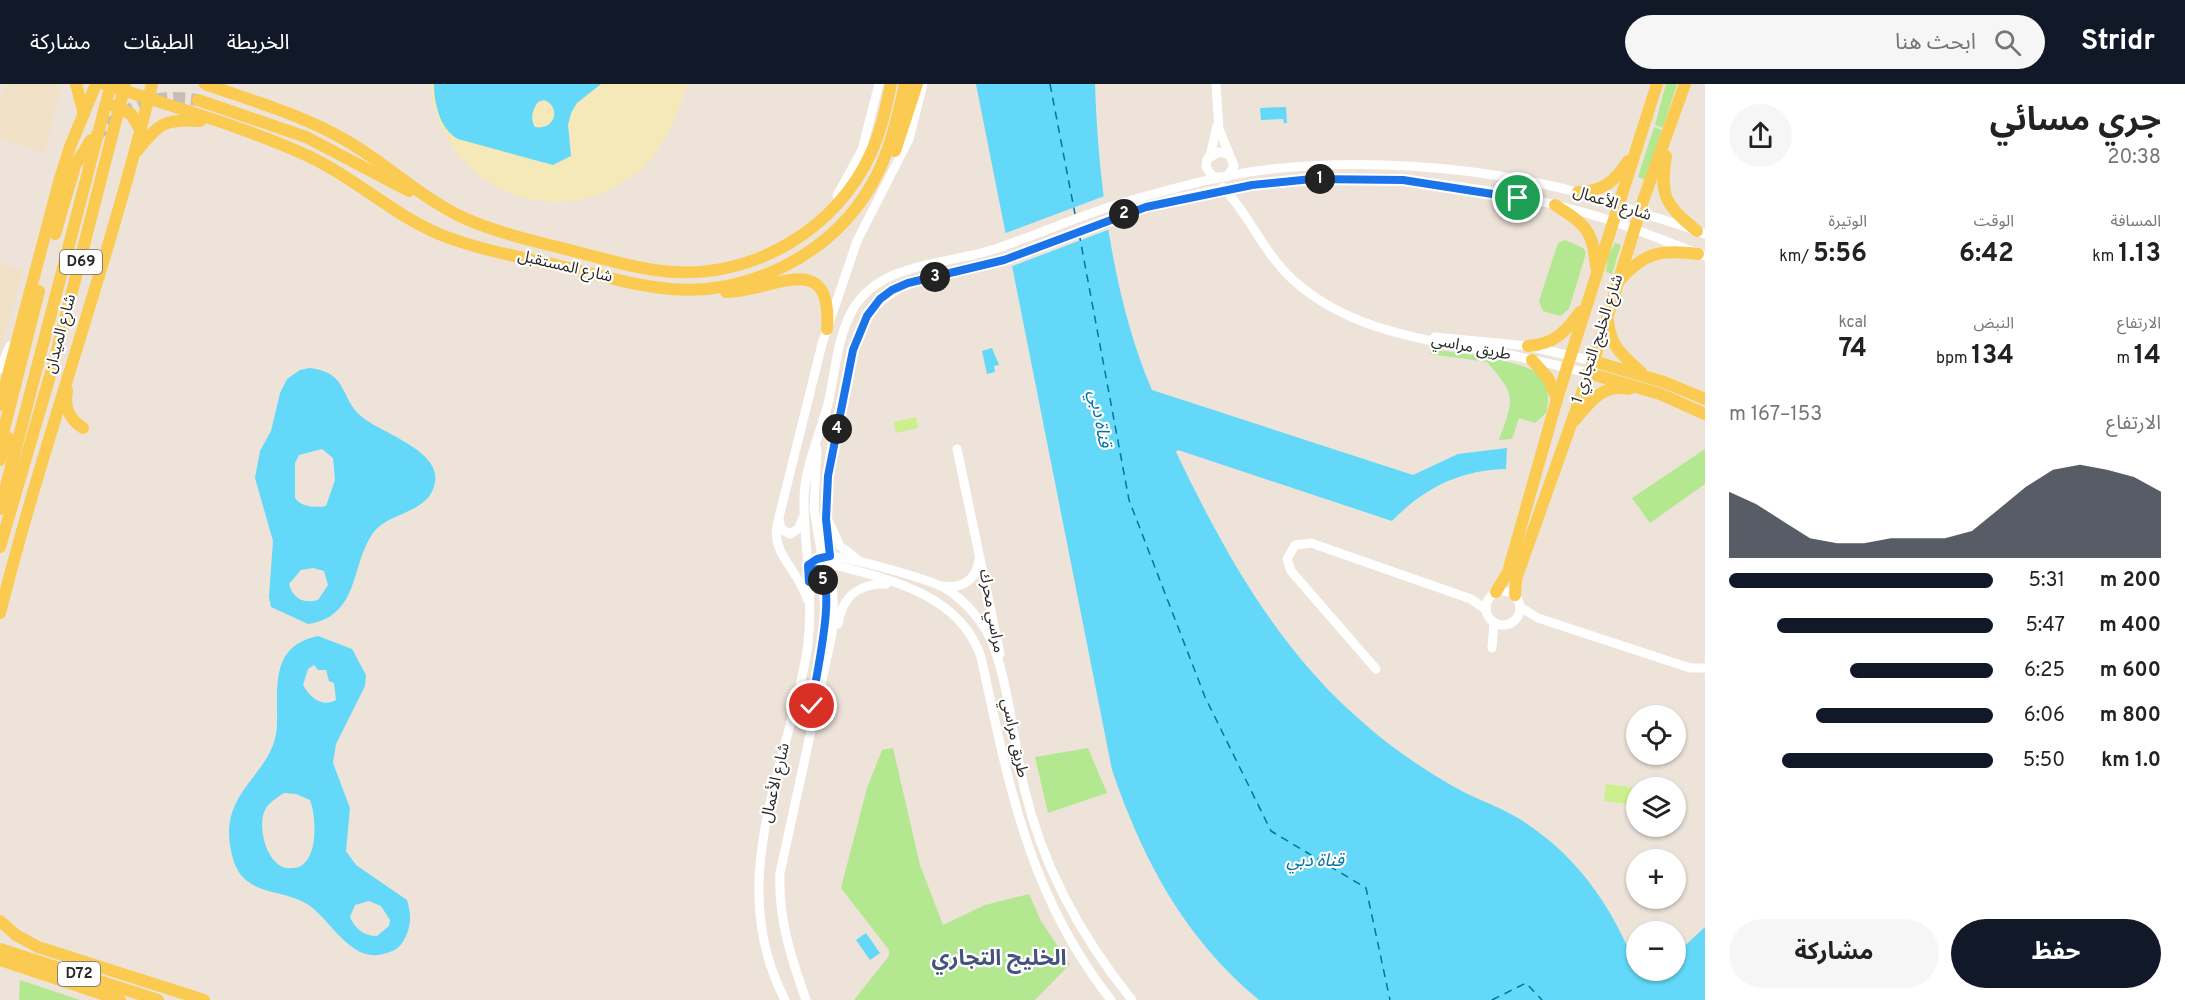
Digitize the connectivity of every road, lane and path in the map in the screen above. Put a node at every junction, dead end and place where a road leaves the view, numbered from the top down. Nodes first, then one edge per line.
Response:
1 (76, 84) edge
2 (96, 84) edge
3 (105, 84) edge
4 (111, 84) edge
5 (125, 84) edge
6 (152, 84) edge
7 (205, 84) edge
8 (879, 84) edge
9 (891, 84) edge
10 (905, 84) edge
11 (916, 84) edge
12 (923, 84) edge
13 (1216, 84) edge
14 (1657, 84) edge
15 (1680, 84) edge
16 (1685, 84) edge
17 (138, 90) edge
18 (1681, 98) junction
19 (198, 100) tunnel mouth
20 (83, 116) junction
21 (1217, 120) junction
22 (219, 123) junction
23 (140, 129) junction
24 (1669, 134) junction
25 (91, 140) tunnel mouth
26 (1639, 145) junction
27 (1228, 154) junction
28 (1210, 156) junction
29 (132, 158) junction
30 (1232, 171) junction
31 (1213, 177) junction
32 (872, 183) junction
33 (1578, 192) junction
34 (427, 198) junction
35 (1234, 200) junction
36 (1555, 205) junction
37 (1618, 206) junction
38 (1639, 212) junction
39 (1613, 222) junction
40 (811, 229) junction
41 (1634, 230) junction
42 (1701, 232) edge
43 (1701, 255) edge
44 (40, 256) junction
45 (1597, 271) junction
46 (1616, 284) junction
47 (704, 290) junction
48 (1587, 301) junction
49 (1608, 313) junction
50 (48, 327) junction
51 (827, 329) junction
52 (1417, 337) junction
53 (1528, 346) junction
54 (1571, 355) junction
55 (1532, 360) junction
56 (54, 362) junction
57 (1591, 367) junction
58 (1567, 368) junction
59 (0, 369) edge
60 (1644, 375) junction
61 (64, 382) junction
62 (1660, 394) junction
63 (1557, 399) junction
64 (1705, 399) edge
65 (0, 405) edge
66 (1705, 414) edge
67 (1571, 425) junction
68 (83, 428) dead end
69 (820, 432) junction
70 (0, 446) edge
71 (957, 449) dead end
72 (0, 460) edge
73 (37, 483) junction
74 (826, 502) junction
75 (0, 509) edge
76 (804, 513) junction
77 (779, 519) junction
78 (0, 547) edge
79 (980, 552) junction
80 (827, 559) junction
81 (865, 563) junction
82 (808, 565) junction
83 (809, 582) junction
84 (897, 585) junction
85 (941, 586) junction
86 (1492, 595) junction
87 (1471, 599) junction
88 (1517, 601) junction
89 (1485, 609) junction
90 (0, 613) edge
91 (811, 616) junction
92 (1517, 617) junction
93 (1538, 618) junction
94 (1498, 624) junction
95 (1492, 648) dead end
96 (1705, 668) edge
97 (1376, 669) dead end
98 (1000, 672) junction
99 (821, 692) junction
100 (1019, 719) dead end
101 (1012, 728) junction
102 (812, 730) junction
103 (4, 925) edge
104 (0, 949) edge
105 (0, 960) edge
106 (120, 1000) edge
107 (158, 1000) edge
108 (204, 1000) edge
109 (785, 1000) edge
110 (806, 1000) edge
111 (1111, 1000) edge
112 (1132, 1000) edge

1 - 20 main road
2 - 20 main road
3 - 17 main road, شارع المستقبل
4 - 50 main road, شارع الميدان / D69
5 - 56 main road, شارع الميدان / D69
6 - 17 main road
7 - 34 main road, شارع المستقبل
8 - 40 street
9 - 40 main road, شارع المستقبل
10 - 32 main road, شارع المستقبل
11 - 32 main road
12 - 51 street
13 - 21 street
14 - 26 main road, شارع الخليج التجاري 1
15 - 18 main road
16 - 18 main road, شارع الخليج التجاري 1
17 - 22 main road, شارع المستقبل
17 - 23 main road
18 - 24 main road, شارع الخليج التجاري 1
19 - 34 main road
20 - 23 main road
20 - 44 main road
21 - 27 street
21 - 28 street
22 - 29 main road
22 - 47 main road, شارع المستقبل
23 - 29 main road
24 - 38 main road, شارع الخليج التجاري 1
24 - 42 main road
25 - 70 main road
26 - 33 main road
26 - 37 main road, شارع الخليج التجاري 1
27 - 28 street
27 - 30 street
28 - 31 street
29 - 61 main road
30 - 31 street
30 - 35 street
31 - 35 street
32 - 47 main road, شارع المستقبل
33 - 37 street, شارع الأعمال
33 - 69 street, شارع الأعمال
34 - 40 main road, شارع المستقبل
35 - 52 street
36 - 39 street, شارع الأعمال
36 - 45 main road
36 - 74 street, شارع الأعمال
37 - 38 street, شارع الأعمال
37 - 39 main road, شارع الخليج التجاري 1
38 - 41 main road, شارع الخليج التجاري 1
38 - 42 street, شارع الأعمال
39 - 41 street, شارع الأعمال
39 - 45 main road, شارع الخليج التجاري 1
41 - 43 street, شارع الأعمال
41 - 46 main road, شارع الخليج التجاري 1
43 - 46 main road
44 - 59 street
44 - 65 main road
45 - 48 main road, شارع الخليج التجاري 1
46 - 49 main road, شارع الخليج التجاري 1
47 - 51 main road
48 - 53 main road
48 - 54 main road, شارع الخليج التجاري 1
49 - 57 main road, شارع الخليج التجاري 1
49 - 60 main road
50 - 72 main road
50 - 75 main road, شارع الميدان / D69
51 - 77 street
52 - 53 street, طريق مراسي
52 - 55 street, طريق مراسي
53 - 54 street, طريق مراسي
54 - 57 street, طريق مراسي
54 - 58 main road, شارع الخليج التجاري 1
55 - 58 street, طريق مراسي
55 - 63 main road
56 - 73 main road
56 - 78 main road, شارع الميدان / D69
57 - 58 street, طريق مراسي
57 - 60 main road, طريق مراسي
57 - 62 main road, طريق مراسي
57 - 67 main road, شارع الخليج التجاري 1
58 - 63 main road, شارع الخليج التجاري 1
60 - 64 main road, طريق مراسي
61 - 68 main road
61 - 73 main road
62 - 66 main road, طريق مراسي
62 - 67 main road
63 - 86 main road, شارع الخليج التجاري 1
67 - 88 main road, شارع الخليج التجاري 1
69 - 76 street, شارع الأعمال
69 - 80 street
71 - 79 street, مراسي محرك
73 - 90 main road
74 - 80 street, شارع الأعمال
74 - 81 street
76 - 77 street
76 - 82 street, شارع الأعمال
77 - 91 street
79 - 85 street, مراسي محرك
79 - 98 street, مراسي محرك
80 - 81 street, طريق مراسي
80 - 82 street
80 - 84 street, طريق مراسي
80 - 99 street, شارع الأعمال
81 - 85 street, طريق مراسي
82 - 83 street, شارع الأعمال
83 - 91 street, شارع الأعمال
83 - 102 street
84 - 99 street
84 - 111 street, طريق مراسي
85 - 98 street, طريق مراسي
86 - 87 street
86 - 88 street
86 - 89 street
87 - 89 street
87 - 97 street
88 - 92 street
88 - 93 street
89 - 94 street
91 - 109 street, شارع الأعمال
92 - 93 street
92 - 94 street
93 - 96 street
94 - 95 street
98 - 101 street, طريق مراسي
99 - 102 street, شارع الأعمال
100 - 101 street
101 - 112 street, طريق مراسي
102 - 110 street, شارع الأعمال
103 - 108 main road
104 - 107 main road, D72
105 - 106 main road, D72

